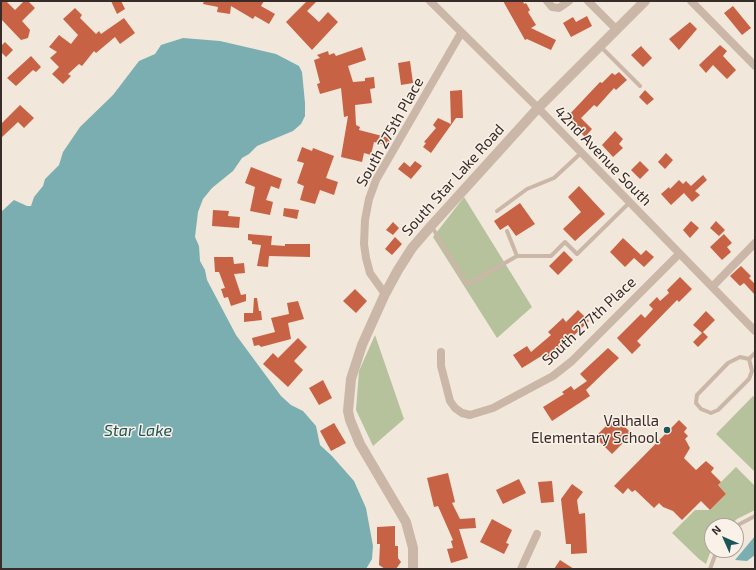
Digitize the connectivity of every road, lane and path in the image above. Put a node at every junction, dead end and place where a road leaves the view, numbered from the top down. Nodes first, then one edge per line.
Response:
1 (430, 1) edge
2 (547, 1) edge
3 (569, 1) edge
4 (588, 1) edge
5 (645, 1) edge
6 (691, 1) edge
7 (616, 29) junction
8 (461, 33) junction
9 (599, 46) junction
10 (755, 66) edge
11 (640, 86) dead end
12 (538, 108) junction
13 (581, 153) junction
14 (629, 203) junction
15 (497, 211) dead end
16 (431, 226) junction
17 (507, 231) dead end
18 (755, 242) edge
19 (679, 254) junction
20 (517, 256) junction
21 (712, 287) junction
22 (385, 294) junction
23 (755, 331) edge
24 (441, 352) dead end
25 (755, 353) edge
26 (749, 359) junction
27 (755, 516) edge
28 (744, 522) edge
29 (537, 534) dead end
30 (714, 558) edge
31 (413, 569) edge
32 (521, 569) edge
33 (710, 569) edge

1 - 8 street, 42nd Avenue South
2 - 3 street
4 - 7 street
5 - 7 street, South Star Lake Road
6 - 10 street
7 - 9 street, South Star Lake Road
8 - 12 street, 42nd Avenue South
8 - 22 street, South 275th Place
9 - 11 lane
9 - 12 street, South Star Lake Road
12 - 13 street, 42nd Avenue South
12 - 16 street, South Star Lake Road
13 - 14 street, 42nd Avenue South
13 - 15 lane
14 - 19 street, 42nd Avenue South
14 - 20 lane
16 - 20 lane
16 - 22 street, South Star Lake Road
17 - 20 lane
18 - 21 street
19 - 21 street, 42nd Avenue South
19 - 24 street, South 277th Place
21 - 23 street, 42nd Avenue South
22 - 31 street, South Star Lake Road
25 - 26 lane
26 - 26 lane
27 - 28 lane
29 - 32 street
30 - 33 lane

